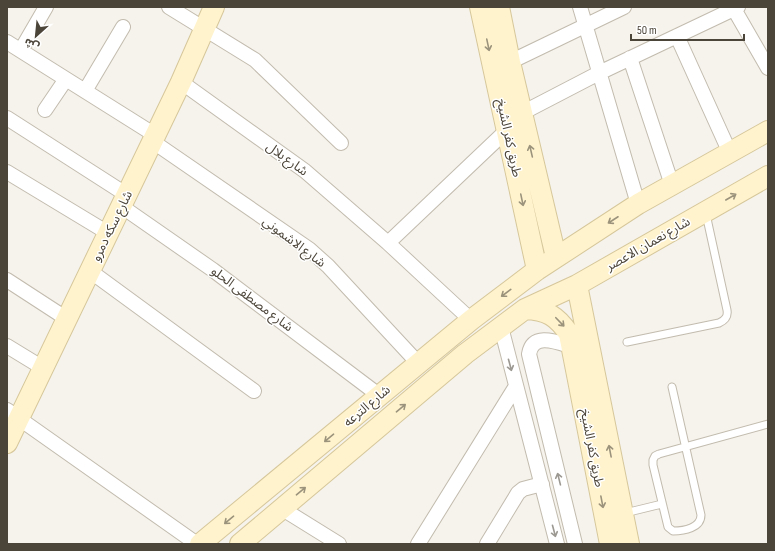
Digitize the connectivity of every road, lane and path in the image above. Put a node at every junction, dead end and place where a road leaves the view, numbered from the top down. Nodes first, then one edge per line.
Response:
1 (46, 7) edge
2 (169, 7) edge
3 (214, 7) edge
4 (480, 7) edge
5 (499, 7) edge
6 (580, 7) edge
7 (624, 7) edge
8 (736, 8) edge
9 (585, 25) junction
10 (123, 27) dead end
11 (204, 28) junction
12 (677, 36) junction
13 (7, 42) edge
14 (21, 50) junction
15 (630, 58) junction
16 (510, 62) junction
17 (768, 68) edge
18 (599, 73) junction
19 (66, 79) junction
20 (181, 82) junction
21 (85, 91) junction
22 (45, 110) dead end
23 (522, 113) junction
24 (7, 118) edge
25 (507, 130) junction
26 (768, 131) edge
27 (154, 138) junction
28 (341, 143) dead end
29 (730, 153) junction
30 (7, 172) edge
31 (768, 176) edge
32 (672, 185) junction
33 (124, 200) junction
34 (638, 204) junction
35 (706, 211) junction
36 (108, 233) junction
37 (388, 243) junction
38 (556, 257) junction
39 (536, 270) junction
40 (90, 271) junction
41 (7, 280) edge
42 (577, 285) junction
43 (525, 309) junction
44 (67, 320) junction
45 (471, 320) junction
46 (501, 327) junction
47 (627, 342) dead end
48 (7, 346) edge
49 (573, 347) junction
50 (418, 363) junction
51 (43, 368) junction
52 (516, 386) junction
53 (672, 387) dead end
54 (254, 391) dead end
55 (380, 396) junction
56 (13, 414) edge
57 (347, 423) junction
58 (768, 424) edge
59 (363, 440) junction
60 (7, 443) edge
61 (685, 447) junction
62 (542, 484) junction
63 (662, 504) junction
64 (281, 508) junction
65 (622, 513) junction
66 (198, 544) edge
67 (240, 544) edge
68 (339, 544) edge
69 (418, 544) edge
70 (487, 544) edge
71 (557, 544) edge
72 (575, 544) edge
73 (610, 544) edge
74 (629, 544) edge

1 - 14 street
2 - 11 street
3 - 11 main road, شارع سكه دمرو
4 -> 25 main road, طريق كفر الشيخ
5 - 16 main road, طريق كفر الشيخ
6 - 9 street
7 - 9 street
8 - 12 street
8 - 17 street
9 - 16 street
9 - 18 street
10 - 21 street
11 - 20 main road, شارع سكه دمرو
11 - 28 street
12 - 15 street
12 - 29 street
13 - 14 street, شارع الاشموني
14 - 19 street, شارع الاشموني
15 - 18 street
15 - 32 street
16 - 23 main road, طريق كفر الشيخ
18 - 23 street
18 - 34 street
19 - 21 street, شارع الاشموني
19 - 22 street
20 - 27 main road, شارع سكه دمرو
20 - 37 street, شارع بلال
21 - 27 street, شارع الاشموني
38 -> 23 main road, طريق كفر الشيخ
24 - 33 street, شارع مصطفى الحلو
25 - 37 street
25 -> 39 main road, طريق كفر الشيخ
26 - 29 main road
27 - 33 main road, شارع سكه دمرو
27 - 50 street, شارع الاشموني
29 - 32 main road
30 - 36 street
35 -> 31 main road, شارع نعمان الاعصر
32 - 34 main road
33 - 36 main road, شارع سكه دمرو
33 - 55 street, شارع مصطفى الحلو
34 -> 38 main road
35 - 42 main road, شارع نعمان الاعصر
35 - 47 lane
36 - 40 main road, شارع سكه دمرو
37 - 45 street, شارع بلال
38 - 39 main road
39 -> 45 main road, شارع الترعه
40 - 44 main road, شارع سكه دمرو
40 - 54 street
41 - 44 street
42 - 43 main road, شارع نعمان الاعصر
65 -> 42 main road, طريق كفر الشيخ
43 - 46 main road, شارع الترعه
43 -> 49 main road, طريق كفر الشيخ
44 - 51 main road, شارع سكه دمرو
45 - 50 main road, شارع الترعه
46 -> 52 street
59 -> 46 main road, شارع الترعه
48 - 51 street
72 -> 49 street
49 -> 73 main road, طريق كفر الشيخ
50 - 55 main road, شارع الترعه
51 - 56 main road, شارع سكه دمرو
52 - 62 street
52 - 69 street
53 - 61 lane
55 - 57 main road, شارع الترعه
56 - 60 main road, شارع سكه دمرو
56 - 66 street
57 - 59 main road
57 -> 66 main road, شارع الترعه
58 - 61 lane
64 -> 59 main road, شارع الترعه
61 - 63 lane
61 - 63 lane
62 - 70 street
62 -> 71 street
63 - 65 lane
64 - 67 main road, شارع الترعه
64 - 68 street
65 - 74 main road, طريق كفر الشيخ

